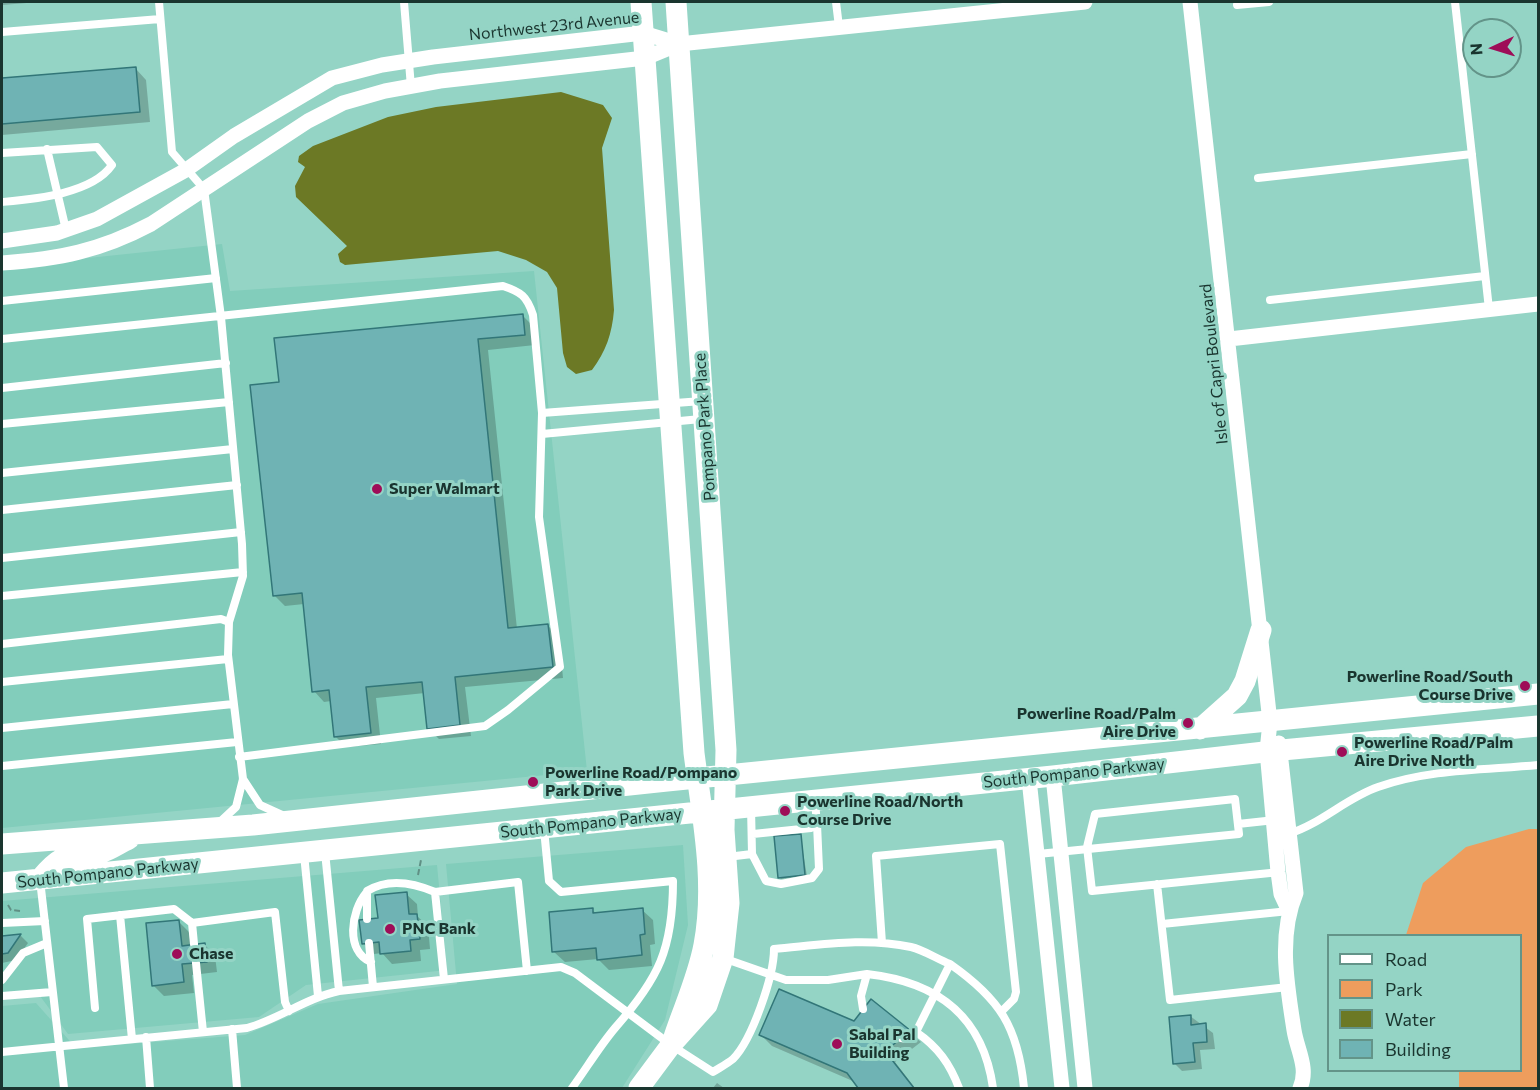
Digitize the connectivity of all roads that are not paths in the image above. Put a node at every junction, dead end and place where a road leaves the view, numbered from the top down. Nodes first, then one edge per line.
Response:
1 (159, 2) edge
2 (404, 2) edge
3 (641, 2) edge
4 (676, 2) edge
5 (836, 2) edge
6 (1085, 2) edge
7 (1190, 2) edge
8 (1269, 2) edge
9 (1455, 2) edge
10 (1237, 5) dead end
11 (999, 6) edge
12 (160, 19) junction
13 (839, 27) junction
14 (2, 32) edge
15 (643, 33) junction
16 (679, 44) junction
17 (645, 58) junction
18 (409, 60) junction
19 (411, 87) junction
20 (47, 149) junction
21 (2, 153) edge
22 (1472, 154) junction
23 (186, 170) junction
24 (1258, 177) dead end
25 (204, 189) junction
26 (57, 194) junction
27 (2, 202) edge
28 (66, 230) junction
29 (2, 241) edge
30 (2, 263) edge
31 (1485, 276) junction
32 (216, 278) junction
33 (1270, 300) dead end
34 (2, 301) edge
35 (1539, 304) edge
36 (1489, 309) junction
37 (221, 317) junction
38 (2, 339) edge
39 (1229, 339) junction
40 (226, 363) junction
41 (2, 388) edge
42 (229, 402) junction
43 (704, 410) junction
44 (542, 413) junction
45 (669, 413) junction
46 (2, 424) edge
47 (542, 434) junction
48 (233, 449) junction
49 (2, 473) edge
50 (237, 485) junction
51 (2, 510) edge
52 (241, 532) junction
53 (2, 558) edge
54 (243, 572) junction
55 (2, 596) edge
56 (229, 622) junction
57 (1261, 630) junction
58 (2, 644) edge
59 (228, 659) junction
60 (2, 682) edge
61 (1539, 694) edge
62 (233, 704) junction
63 (1270, 722) junction
64 (1539, 726) edge
65 (2, 728) edge
66 (1200, 729) junction
67 (237, 741) junction
68 (1274, 751) junction
69 (239, 757) junction
70 (1539, 765) edge
71 (2, 766) edge
72 (726, 776) junction
73 (1053, 776) junction
74 (697, 778) junction
75 (243, 779) junction
76 (1029, 779) junction
77 (814, 801) junction
78 (751, 807) junction
79 (725, 809) junction
80 (702, 812) junction
81 (292, 820) junction
82 (817, 824) junction
83 (1238, 824) junction
84 (1282, 827) junction
85 (544, 828) junction
86 (210, 829) junction
87 (753, 834) junction
88 (135, 835) junction
89 (2, 844) edge
90 (1087, 847) junction
91 (325, 850) junction
92 (1061, 851) junction
93 (304, 853) junction
94 (752, 854) junction
95 (1038, 854) junction
96 (726, 857) junction
97 (1286, 871) junction
98 (40, 879) junction
99 (2, 883) edge
100 (1157, 884) junction
101 (367, 891) junction
102 (435, 892) junction
103 (1289, 911) junction
104 (120, 915) junction
105 (367, 919) dead end
106 (45, 921) junction
107 (2, 923) edge
108 (192, 923) junction
109 (1162, 924) junction
110 (47, 943) junction
111 (369, 943) dead end
112 (882, 943) junction
113 (194, 944) dead end
114 (1071, 954) junction
115 (1048, 958) junction
116 (371, 962) junction
117 (733, 962) junction
118 (196, 963) dead end
119 (950, 964) junction
120 (527, 971) junction
121 (867, 974) junction
122 (771, 976) junction
123 (444, 979) junction
124 (2, 980) edge
125 (373, 987) junction
126 (1288, 987) junction
127 (339, 991) junction
128 (52, 992) junction
129 (934, 993) junction
130 (2, 996) edge
131 (318, 996) junction
132 (95, 1008) dead end
133 (863, 1009) dead end
134 (289, 1011) junction
135 (1001, 1012) junction
136 (629, 1015) junction
137 (232, 1029) junction
138 (202, 1032) junction
139 (916, 1032) junction
140 (146, 1037) junction
141 (901, 1038) dead end
142 (132, 1039) junction
143 (671, 1045) junction
144 (60, 1046) junction
145 (2, 1052) edge
146 (1084, 1081) edge
147 (1062, 1083) edge
148 (64, 1089) edge
149 (150, 1089) edge
150 (237, 1089) edge
151 (572, 1089) edge
152 (639, 1089) edge
153 (959, 1089) edge
154 (993, 1089) edge
155 (1024, 1089) edge
156 (1300, 1089) edge

1 - 12 lane
2 - 18 lane
3 - 15 main road
4 - 16 main road, Pompano Park Place
5 - 13 lane
6 - 11 street
7 - 39 street, Isle of Capri Boulevard
8 - 10 lane
9 - 22 lane
11 - 13 street
12 - 14 lane
12 - 23 lane
13 - 16 street
15 - 16 street, Northwest 23rd Avenue
15 - 17 main road
15 - 18 street, Northwest 23rd Avenue
16 - 17 street
16 - 43 main road, Pompano Park Place
17 - 19 street
17 - 45 main road
18 - 19 lane
18 - 23 street, Northwest 23rd Avenue
19 - 25 street
20 - 21 lane
20 - 26 lane
20 - 26 lane
22 - 24 lane
22 - 31 lane
23 - 25 lane
23 - 28 street, Northwest 23rd Avenue
25 - 30 street
25 - 32 lane
26 - 27 lane
26 - 28 lane
28 - 29 street, Northwest 23rd Avenue
31 - 33 lane
31 - 36 lane
32 - 34 lane
32 - 37 lane
35 - 36 street
36 - 39 street
37 - 38 lane
37 - 40 lane
37 - 44 lane
39 - 57 street, Isle of Capri Boulevard
40 - 41 lane
40 - 42 lane
42 - 46 lane
42 - 48 lane
43 - 45 lane
43 - 45 lane
43 - 72 main road, Pompano Park Place
44 - 45 lane
44 - 47 lane
45 - 47 lane
45 - 74 main road
47 - 69 lane
48 - 49 lane
48 - 50 lane
50 - 51 lane
50 - 52 lane
52 - 53 lane
52 - 54 lane
54 - 55 lane
54 - 56 lane
56 - 58 lane
56 - 59 lane
57 - 63 street, Isle of Capri Boulevard
57 - 66 main road
59 - 60 lane
59 - 62 lane
61 - 63 main road, South Pompano Parkway
62 - 65 lane
62 - 67 lane
63 - 66 main road, South Pompano Parkway
63 - 68 street, Isle of Capri Boulevard
64 - 68 main road, South Pompano Parkway
66 - 72 main road, South Pompano Parkway
67 - 69 lane
67 - 71 lane
68 - 73 main road, South Pompano Parkway
68 - 84 street, Isle of Capri Boulevard
69 - 75 lane
70 - 84 lane
72 - 74 main road, South Pompano Parkway
72 - 79 main road, Pompano Park Place
73 - 76 main road, South Pompano Parkway
73 - 92 street
74 - 80 main road
74 - 81 main road, South Pompano Parkway
75 - 81 lane
75 - 86 lane
76 - 77 main road, South Pompano Parkway
76 - 95 street
77 - 78 main road, South Pompano Parkway
77 - 82 lane
78 - 79 main road, South Pompano Parkway
78 - 87 lane
79 - 80 main road, South Pompano Parkway
79 - 96 main road, Pompano Park Place
80 - 85 main road, South Pompano Parkway
80 - 143 main road
81 - 86 main road, South Pompano Parkway
82 - 87 lane
82 - 94 lane
83 - 84 lane
83 - 90 lane
83 - 90 lane
84 - 97 street, Isle of Capri Boulevard
85 - 91 main road, South Pompano Parkway
85 - 136 lane
86 - 88 main road, South Pompano Parkway
87 - 94 lane
88 - 89 main road, South Pompano Parkway
88 - 98 main road
90 - 92 lane
90 - 100 lane
91 - 93 main road, South Pompano Parkway
91 - 127 lane
92 - 95 lane
92 - 114 street
93 - 98 main road, South Pompano Parkway
93 - 131 lane
94 - 96 lane
95 - 115 street
96 - 117 main road, Pompano Park Place
97 - 100 lane
97 - 103 street, Isle of Capri Boulevard
98 - 99 main road, South Pompano Parkway
98 - 106 lane
100 - 109 lane
101 - 102 lane
101 - 105 lane
101 - 116 lane
102 - 120 lane
102 - 123 lane
103 - 109 lane
103 - 126 street, Isle of Capri Boulevard
104 - 108 lane
104 - 132 lane
104 - 142 lane
106 - 107 lane
106 - 110 lane
108 - 113 lane
108 - 134 lane
109 - 126 lane
110 - 124 lane
110 - 128 lane
111 - 116 lane
112 - 119 lane
112 - 122 lane
112 - 135 lane
114 - 115 street
114 - 146 street
115 - 147 street
116 - 125 lane
117 - 122 lane
117 - 143 main road, Pompano Park Place
118 - 138 lane
119 - 129 lane
119 - 135 lane
120 - 123 lane
120 - 136 lane
121 - 122 lane
121 - 129 lane
121 - 133 lane
122 - 143 lane
123 - 125 lane
125 - 127 lane
126 - 156 street, Isle of Capri Boulevard
127 - 131 lane
128 - 130 lane
128 - 144 lane
129 - 139 lane
129 - 154 lane
131 - 134 lane
134 - 137 lane
135 - 155 lane
136 - 143 lane
136 - 151 lane
137 - 138 lane
137 - 150 lane
138 - 140 lane
139 - 141 lane
139 - 153 lane
140 - 142 lane
140 - 149 lane
142 - 144 lane
143 - 152 main road
144 - 145 lane
144 - 148 lane
146 - 147 street

